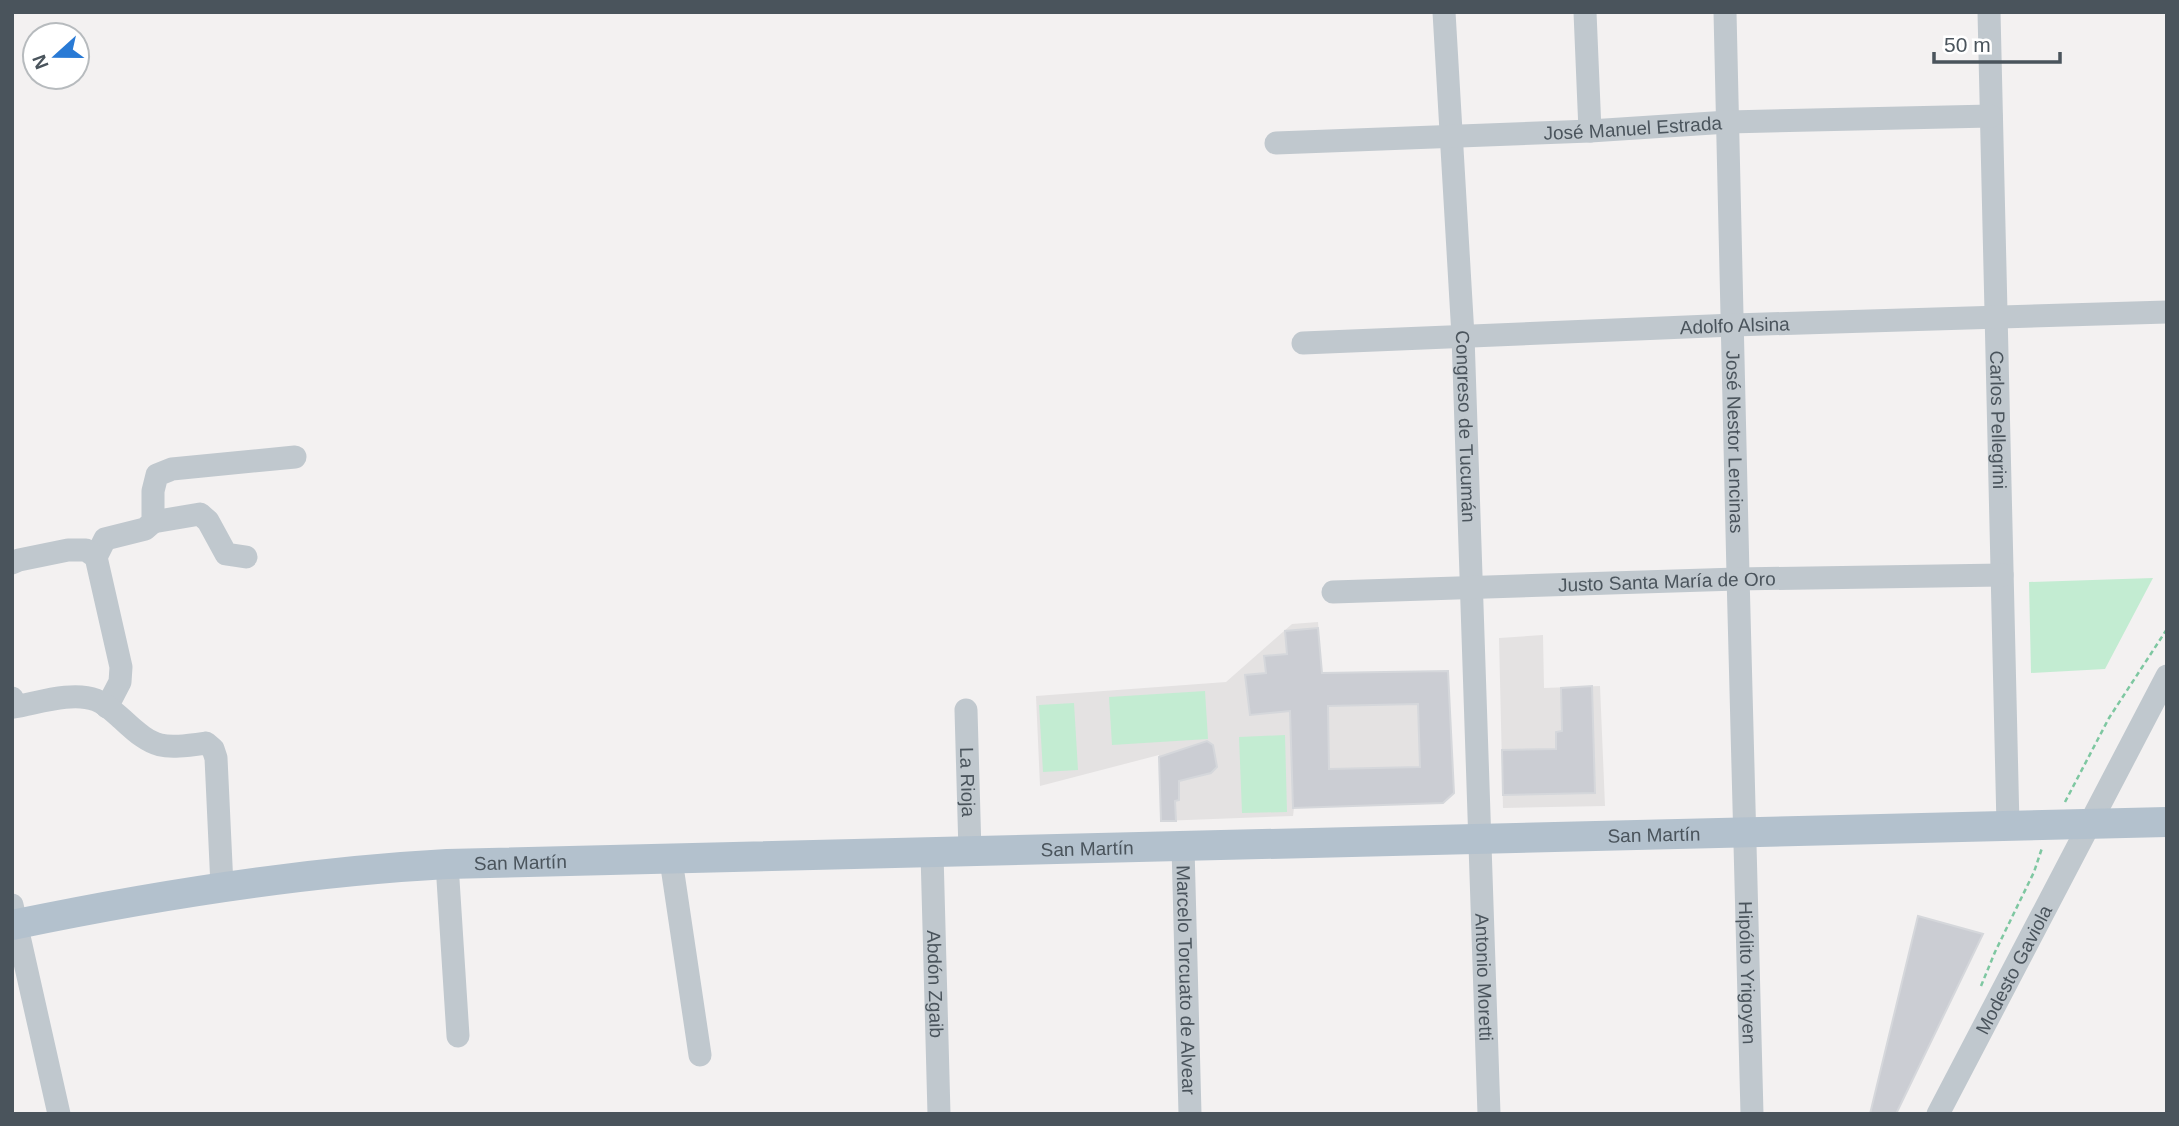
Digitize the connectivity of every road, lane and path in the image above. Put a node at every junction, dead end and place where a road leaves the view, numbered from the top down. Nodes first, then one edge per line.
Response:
1 (1444, 12) edge
2 (1586, 12) edge
3 (1725, 12) edge
4 (1989, 12) edge
5 (1992, 116) junction
6 (1728, 122) junction
7 (1590, 131) junction
8 (1451, 136) junction
9 (1276, 143) dead end
10 (2167, 312) edge
11 (1996, 317) junction
12 (1734, 325) junction
13 (1463, 336) junction
14 (1303, 343) dead end
15 (295, 457) dead end
16 (153, 522) junction
17 (246, 557) dead end
18 (96, 558) junction
19 (12, 563) edge
20 (2002, 575) junction
21 (1737, 579) junction
22 (1473, 588) junction
23 (1333, 592) dead end
24 (2167, 629) edge
25 (2167, 676) edge
26 (12, 698) edge
27 (107, 706) junction
28 (966, 710) dead end
29 (2167, 822) edge
30 (2054, 824) junction
31 (2087, 824) junction
32 (2008, 826) junction
33 (1743, 831) junction
34 (1480, 839) junction
35 (1183, 847) junction
36 (970, 852) junction
37 (932, 853) junction
38 (671, 860) junction
39 (447, 864) junction
40 (222, 886) junction
41 (14, 918) edge
42 (1981, 988) dead end
43 (458, 1036) dead end
44 (700, 1055) dead end
45 (59, 1114) edge
46 (939, 1114) edge
47 (1190, 1114) edge
48 (1489, 1114) edge
49 (1752, 1114) edge
50 (1938, 1114) edge

1 - 8 street, Congreso de Tucumán
2 - 7 street
3 - 6 street, José Nestor Lencinas
4 - 5 street, Carlos Pellegrini
5 - 6 street, José Manuel Estrada
5 - 11 street, Carlos Pellegrini
6 - 7 street, José Manuel Estrada
6 - 12 street, José Nestor Lencinas
7 - 8 street, José Manuel Estrada
8 - 9 street, José Manuel Estrada
8 - 13 street, Congreso de Tucumán
10 - 11 street, Adolfo Alsina
11 - 12 street, Adolfo Alsina
11 - 20 street, Carlos Pellegrini
12 - 13 street, Adolfo Alsina
12 - 21 street, José Nestor Lencinas
13 - 14 street, Adolfo Alsina
13 - 22 street, Congreso de Tucumán
15 - 16 street
16 - 17 street
16 - 18 street
18 - 19 street
18 - 27 street
20 - 21 street, Justo Santa María de Oro
20 - 32 street, Carlos Pellegrini
21 - 22 street, Justo Santa María de Oro
21 - 33 street, José Nestor Lencinas
22 - 23 street, Justo Santa María de Oro
22 - 34 street, Congreso de Tucumán
24 - 30 path
25 - 31 street, Modesto Gaviola
26 - 27 street
27 - 40 street
28 - 36 street, La Rioja
29 - 31 main road, San Martín
30 - 31 main road, San Martín
30 - 32 main road, San Martín
30 - 42 path
31 - 50 street, Modesto Gaviola
32 - 33 main road, San Martín
33 - 34 main road, San Martín
33 - 49 street, Hipólito Yrigoyen
34 - 35 main road, San Martín
34 - 48 street, Antonio Moretti
35 - 36 main road, San Martín
35 - 47 street, Marcelo Torcuato de Alvear
36 - 37 main road, San Martín
37 - 38 main road, San Martín
37 - 46 street, Abdón Zgaib
38 - 39 main road, San Martín
38 - 44 street
39 - 40 main road, San Martín
39 - 43 street
40 - 41 main road, San Martín
41 - 45 street

